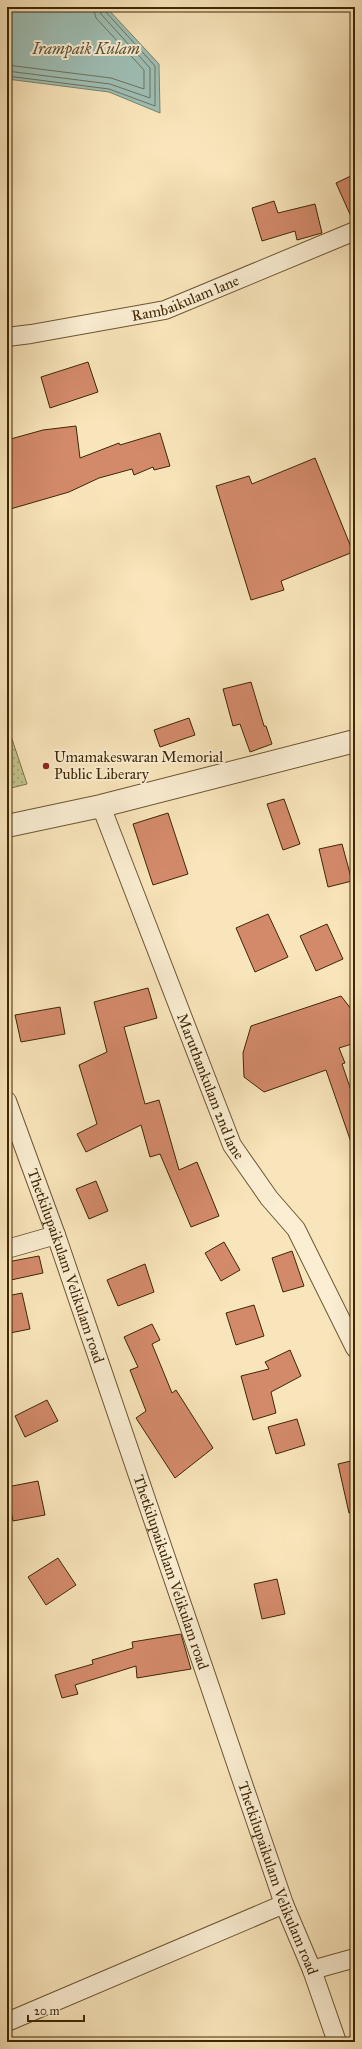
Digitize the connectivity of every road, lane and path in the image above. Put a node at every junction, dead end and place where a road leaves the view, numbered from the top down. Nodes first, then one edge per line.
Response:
1 (355, 232) edge
2 (7, 337) edge
3 (355, 741) edge
4 (100, 806) junction
5 (7, 826) edge
6 (7, 1101) edge
7 (56, 1235) junction
8 (7, 1249) edge
9 (355, 1348) edge
10 (284, 1904) junction
11 (355, 1958) edge
12 (312, 1970) junction
13 (7, 2022) edge
14 (337, 2042) edge

1 - 2 street, Rambaikulam lane
3 - 4 street
4 - 5 street
4 - 9 street, Maruthankulam 2nd lane
6 - 7 street, Thetkilupaikulam Velikulam road
7 - 8 street
7 - 10 street, Thetkilupaikulam Velikulam road
10 - 12 street, Thetkilupaikulam Velikulam road
10 - 13 street
11 - 12 street
12 - 14 street, Thetkilupaikulam Velikulam road

